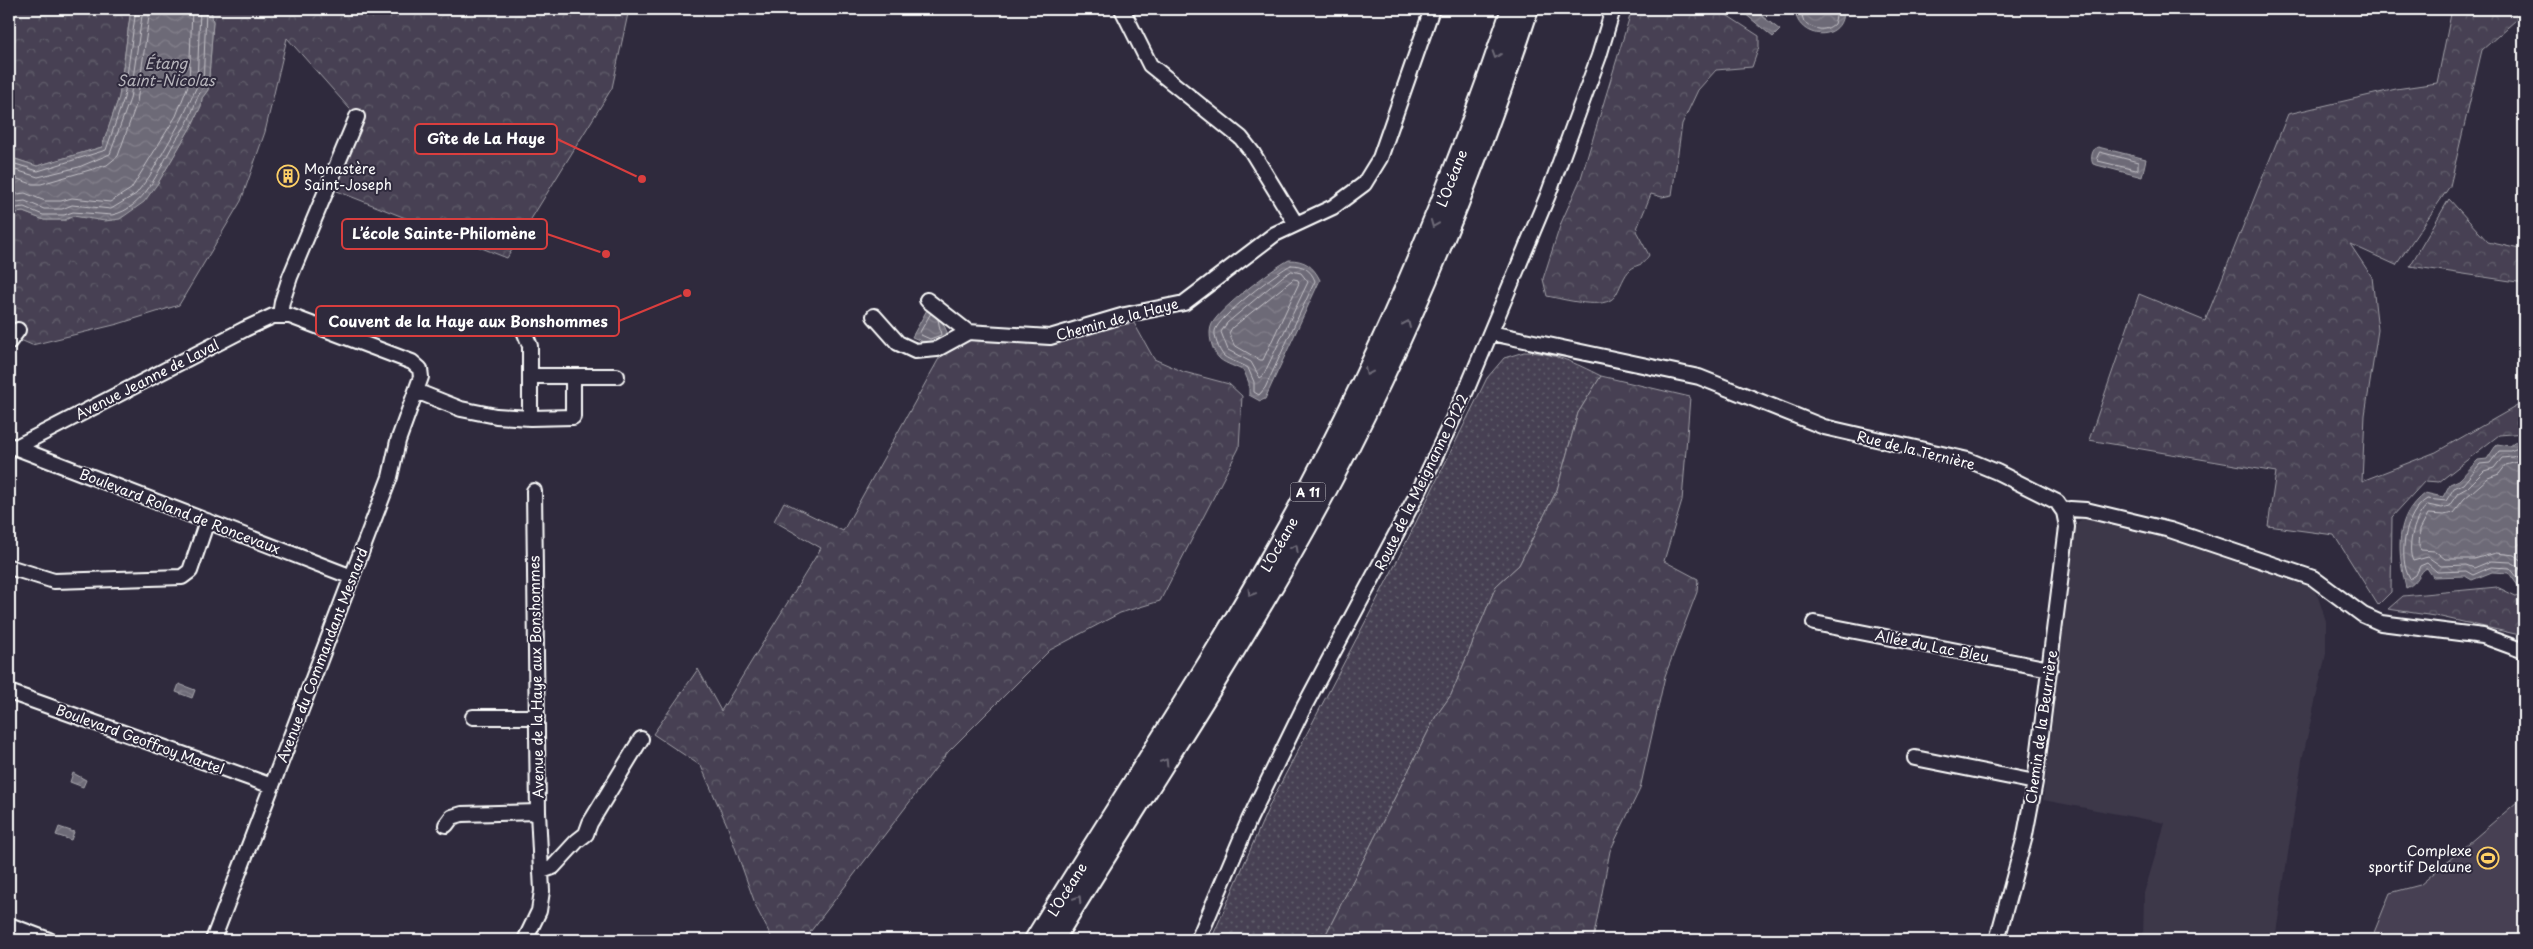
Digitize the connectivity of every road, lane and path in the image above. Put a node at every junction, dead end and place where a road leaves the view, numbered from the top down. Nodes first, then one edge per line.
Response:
1 (1122, 9) edge
2 (1432, 9) edge
3 (1512, 9) edge
4 (1528, 9) edge
5 (1612, 9) edge
6 (357, 117) dead end
7 (1294, 225) junction
8 (927, 300) dead end
9 (280, 314) junction
10 (874, 316) dead end
11 (18, 330) dead end
12 (524, 331) dead end
13 (968, 332) junction
14 (1491, 332) junction
15 (9, 342) edge
16 (530, 376) junction
17 (573, 376) junction
18 (617, 376) dead end
19 (416, 391) junction
20 (530, 418) junction
21 (12, 446) edge
22 (534, 491) dead end
23 (2064, 512) junction
24 (207, 521) junction
25 (9, 567) edge
26 (352, 577) junction
27 (1814, 623) dead end
28 (2524, 651) edge
29 (2050, 669) junction
30 (9, 692) edge
31 (473, 717) dead end
32 (537, 717) junction
33 (640, 739) dead end
34 (1915, 758) dead end
35 (2035, 782) junction
36 (272, 786) junction
37 (538, 812) junction
38 (446, 825) dead end
39 (542, 871) junction
40 (9, 925) edge
41 (49, 940) edge
42 (213, 940) edge
43 (525, 940) edge
44 (1035, 940) edge
45 (1053, 940) edge
46 (1198, 940) edge
47 (1997, 940) edge

1 - 7 street
2 - 7 street, Chemin de la Haye
3 -> 44 highway, L’Océane / A 11
45 -> 4 highway, L’Océane / A 11
5 - 14 street, Route de la Meignanne D122
6 - 9 street
7 - 13 street, Chemin de la Haye
8 - 13 street
9 - 19 street, Avenue du Commandant Mesnard
9 - 21 street, Avenue Jeanne de Laval
10 - 13 street
11 - 15 street
12 - 16 street
14 - 23 street, Rue de la Ternière
14 - 46 street, Route de la Meignanne D122
16 - 17 street
16 - 20 street
17 - 18 street
17 - 20 street
19 - 20 street
19 - 26 street, Avenue du Commandant Mesnard
21 - 24 street, Boulevard Roland de Roncevaux
22 - 32 street, Avenue de la Haye aux Bonshommes
23 - 28 street
23 - 29 street, Chemin de la Beurrière
24 - 25 street
24 - 26 street, Boulevard Roland de Roncevaux
26 - 36 street, Avenue du Commandant Mesnard
27 - 29 street, Allée du Lac Bleu
29 - 35 street, Chemin de la Beurrière
30 - 36 street, Boulevard Geoffroy Martel
31 - 32 street
32 - 37 street, Avenue de la Haye aux Bonshommes
33 - 39 street
34 - 35 street
35 - 47 street, Chemin de la Beurrière
36 - 42 street, Avenue du Commandant Mesnard
37 - 38 street, Avenue de la Haye aux Bonshommes
37 - 39 street, Avenue de la Haye aux Bonshommes
39 - 43 street, Avenue de la Haye aux Bonshommes
40 - 41 street

